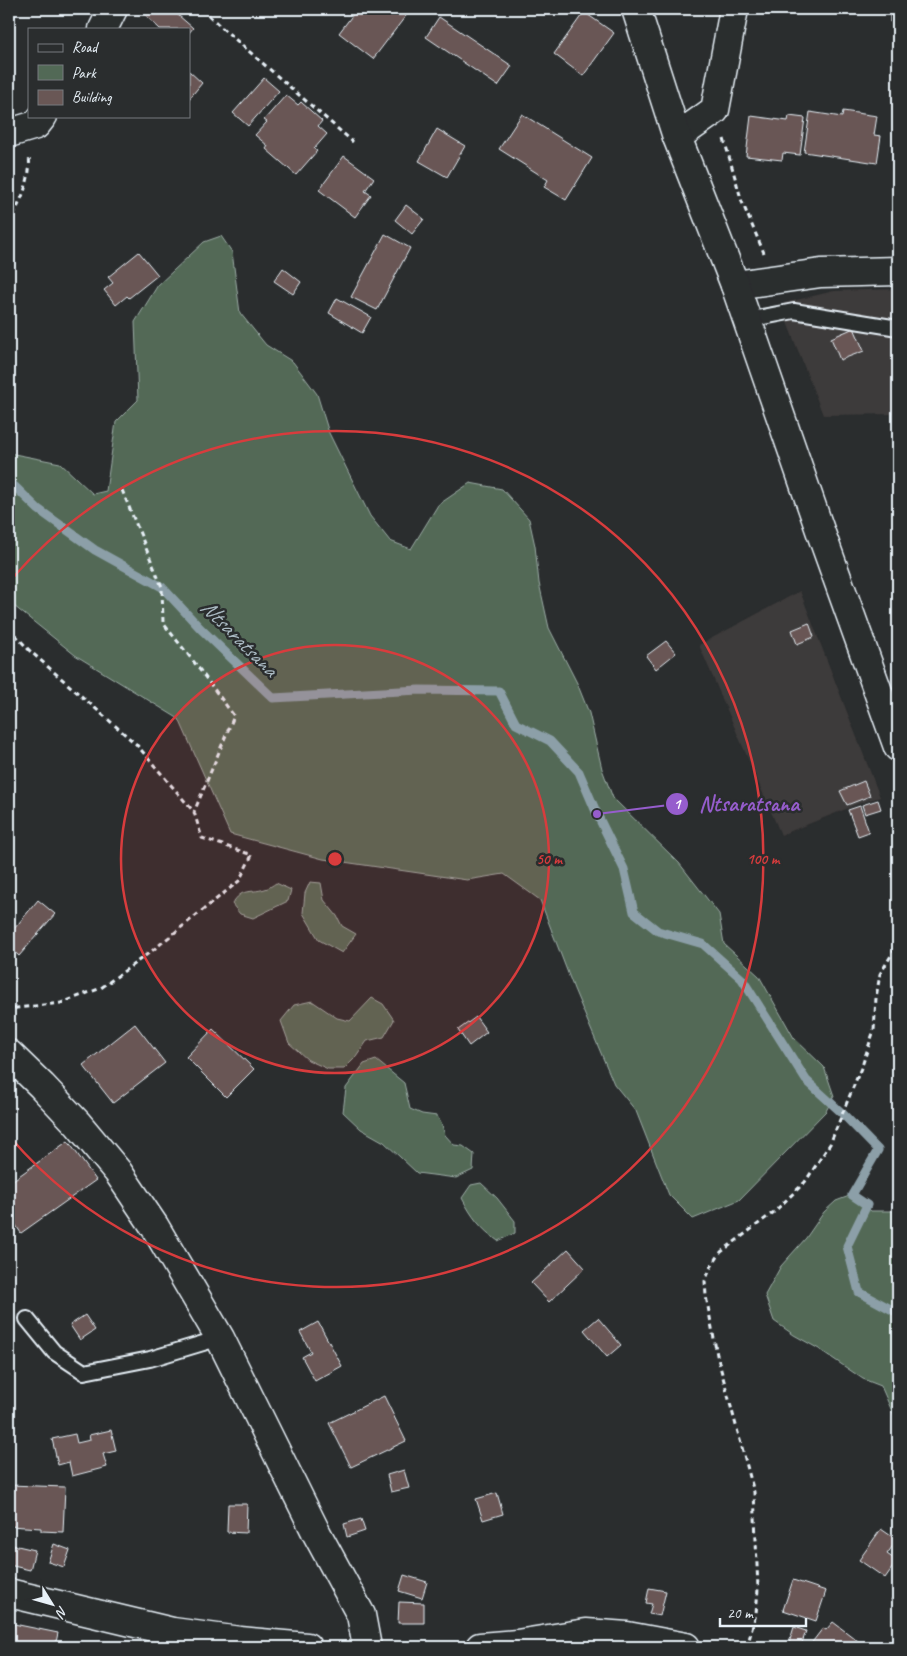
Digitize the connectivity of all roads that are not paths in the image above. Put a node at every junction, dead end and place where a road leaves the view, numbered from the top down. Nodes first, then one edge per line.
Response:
1 (113, 9) edge
2 (636, 9) edge
3 (734, 9) edge
4 (104, 28) edge
5 (677, 137) junction
6 (898, 271) edge
7 (734, 285) junction
8 (746, 320) junction
9 (898, 328) edge
10 (898, 747) edge
11 (9, 1054) edge
12 (27, 1319) dead end
13 (220, 1338) junction
14 (9, 1593) edge
15 (297, 1646) edge
16 (367, 1647) edge
17 (480, 1647) edge
18 (686, 1647) edge

1 - 4 street
2 - 5 street
3 - 5 street
5 - 7 street
6 - 7 street
7 - 8 street
8 - 9 lane
8 - 10 street
11 - 13 street
12 - 13 lane
13 - 16 street
14 - 15 street
17 - 18 street

